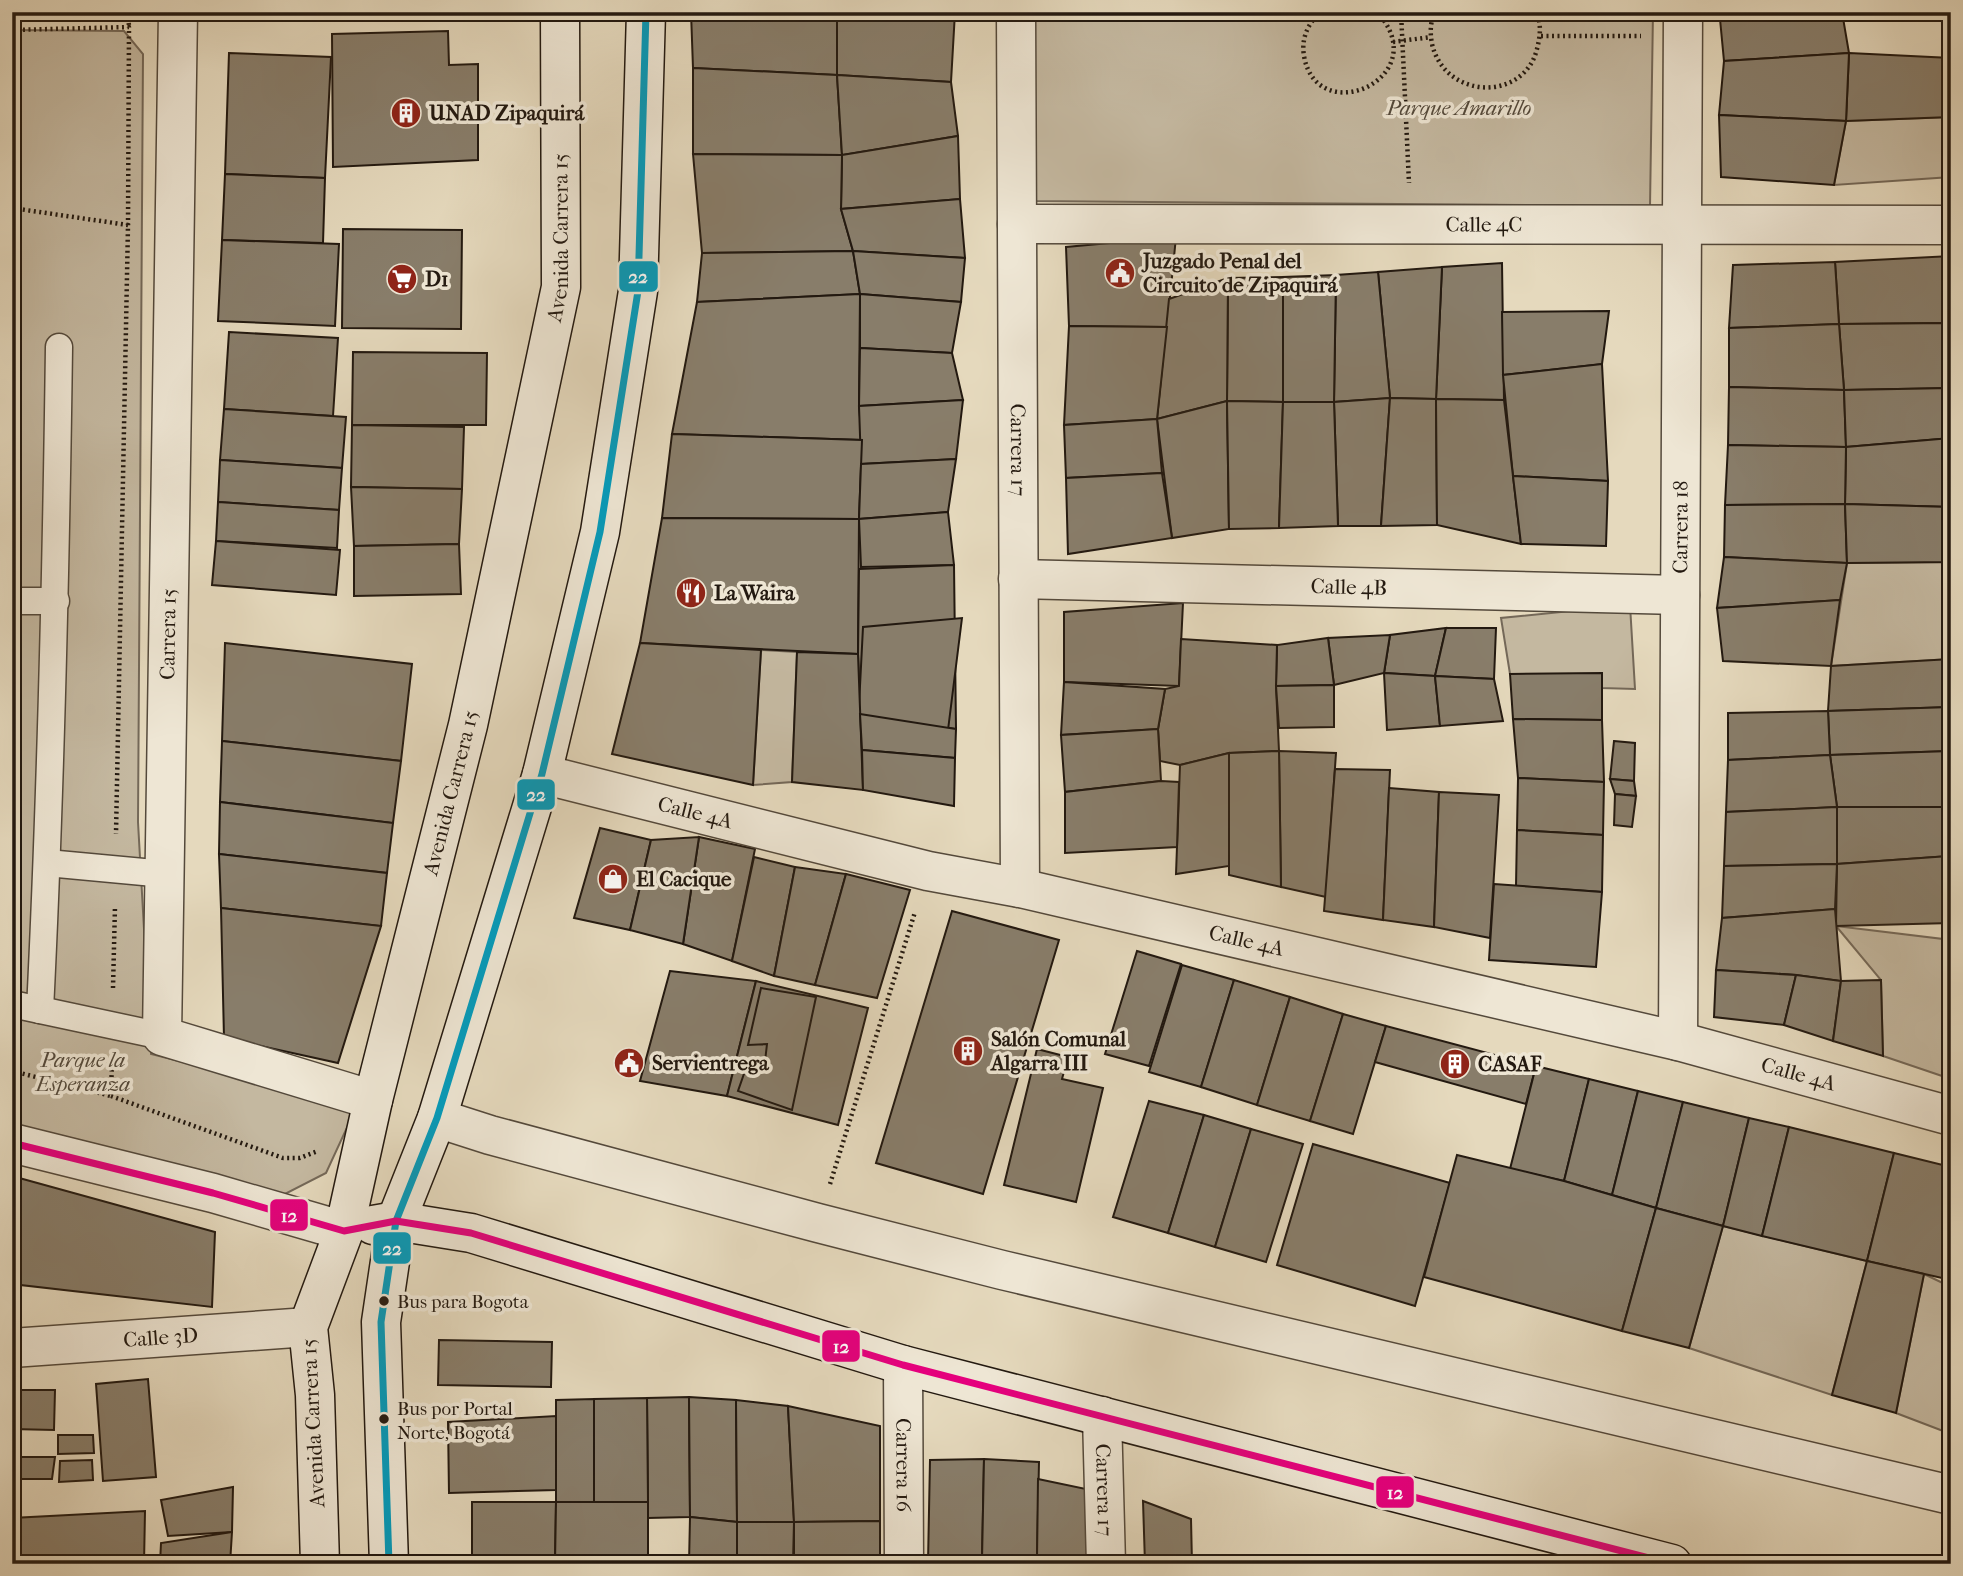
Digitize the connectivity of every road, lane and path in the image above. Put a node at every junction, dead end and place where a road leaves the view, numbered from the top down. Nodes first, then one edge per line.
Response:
1 (128, 12) edge
2 (178, 12) edge
3 (560, 12) edge
4 (646, 12) edge
5 (1200, 12) edge
6 (1320, 12) edge
7 (1377, 12) edge
8 (1401, 12) edge
9 (1435, 12) edge
10 (1536, 12) edge
11 (1016, 14) edge
12 (1682, 24) edge
13 (129, 27) junction
14 (12, 30) edge
15 (1541, 36) junction
16 (1431, 37) junction
17 (1401, 40) junction
18 (1393, 42) junction
19 (12, 208) edge
20 (1017, 224) junction
21 (1411, 224) junction
22 (128, 225) junction
23 (1682, 225) junction
24 (1951, 225) edge
25 (59, 347) dead end
26 (1018, 579) junction
27 (1680, 595) junction
28 (12, 601) edge
29 (56, 601) junction
30 (542, 774) junction
31 (47, 863) junction
32 (115, 870) junction
33 (928, 871) junction
34 (165, 874) junction
35 (1020, 888) junction
36 (12, 1004) edge
37 (40, 1010) junction
38 (112, 1026) junction
39 (162, 1036) junction
40 (1678, 1041) junction
41 (12, 1071) edge
42 (111, 1096) junction
43 (373, 1100) junction
44 (1951, 1116) edge
45 (437, 1118) junction
46 (12, 1143) edge
47 (323, 1148) dead end
48 (396, 1221) junction
49 (818, 1223) junction
50 (344, 1231) junction
51 (307, 1328) junction
52 (12, 1348) edge
53 (903, 1365) junction
54 (1102, 1416) junction
55 (1951, 1495) edge
56 (320, 1564) edge
57 (388, 1564) edge
58 (904, 1564) edge
59 (1106, 1564) edge
60 (1672, 1564) edge

1 - 13 path
2 - 34 street, Carrera 15
3 - 43 street, Avenida Carrera 15
4 - 30 street
5 - 11 path
6 - 18 path
7 - 18 path
8 - 17 path
9 - 16 path
10 - 15 path
11 - 20 street, Carrera 17
12 - 15 path
12 - 23 street, Carrera 18
13 - 14 path
13 - 22 path
15 - 16 path
16 - 17 path
17 - 18 path
17 - 21 path
19 - 22 path
20 - 21 street, Calle 4C
20 - 26 street, Carrera 17
21 - 23 street, Calle 4C
22 - 32 path
23 - 24 street, Calle 4C
23 - 27 street, Carrera 18
25 - 29 lane
26 - 27 street, Calle 4B
26 - 35 street, Carrera 17
27 - 40 street, Carrera 18
28 - 29 lane
29 - 31 lane
30 - 33 street, Calle 4A
30 - 45 street
31 - 32 lane
31 - 37 lane
32 - 34 lane
32 - 38 path
33 - 35 street, Calle 4A
33 - 49 path
34 - 39 street, Carrera 15
35 - 40 street, Calle 4A
36 - 37 lane
37 - 38 lane
38 - 39 lane
38 - 42 path
39 - 43 street
40 - 44 street, Calle 4A
41 - 42 path
42 - 47 path
43 - 50 street, Avenida Carrera 15
45 - 48 street
45 - 49 street
46 - 50 street
48 - 50 street
48 - 53 street
48 - 57 street
49 - 55 street
50 - 51 street, Avenida Carrera 15
51 - 52 street, Calle 3D
51 - 56 street, Avenida Carrera 15
53 - 54 street
53 - 58 street, Carrera 16
54 - 59 street, Carrera 17
54 - 60 street

